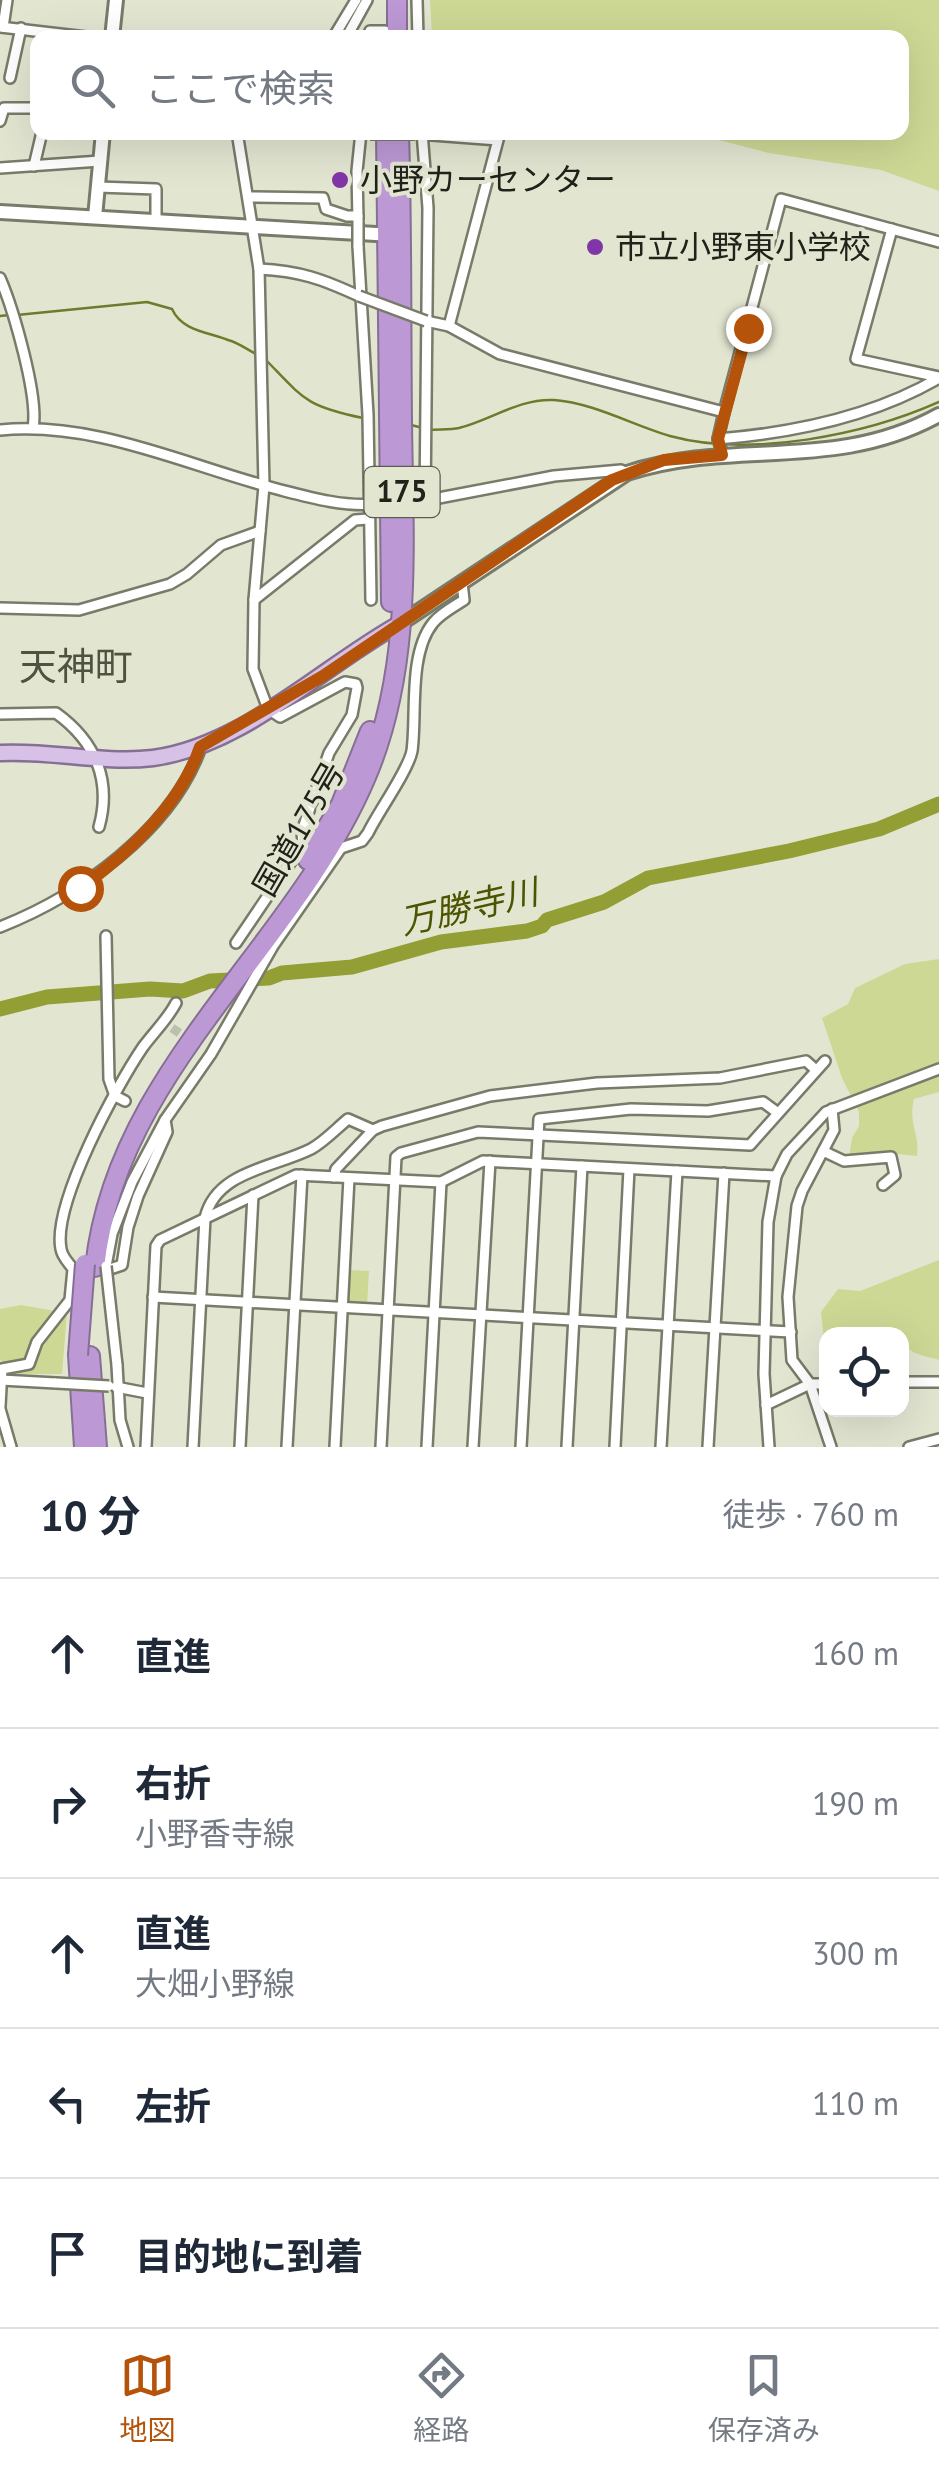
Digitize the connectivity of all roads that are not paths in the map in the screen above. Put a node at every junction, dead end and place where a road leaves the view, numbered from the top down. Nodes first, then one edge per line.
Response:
1 (8, 0) edge
2 (116, 0) edge
3 (356, 0) edge
4 (367, 0) edge
5 (386, 0) edge
6 (396, 0) edge
7 (417, 0) edge
8 (1, 27) edge
9 (21, 28) junction
10 (35, 30) edge
11 (113, 30) edge
12 (338, 30) edge
13 (350, 30) edge
14 (384, 30) edge
15 (386, 30) edge
16 (418, 30) edge
17 (10, 78) dead end
18 (30, 108) edge
19 (0, 120) edge
20 (40, 140) edge
21 (102, 140) edge
22 (238, 140) edge
23 (360, 140) edge
24 (387, 140) edge
25 (413, 140) edge
26 (415, 140) edge
27 (498, 140) edge
28 (100, 161) junction
29 (34, 166) junction
30 (0, 168) edge
31 (98, 187) junction
32 (248, 197) junction
33 (0, 212) edge
34 (95, 217) junction
35 (358, 219) junction
36 (156, 222) junction
37 (252, 228) junction
38 (892, 229) junction
39 (393, 235) junction
40 (939, 242) edge
41 (259, 269) junction
42 (0, 278) edge
43 (360, 296) junction
44 (426, 321) junction
45 (449, 326) junction
46 (939, 378) edge
47 (724, 412) junction
48 (939, 415) edge
49 (33, 428) junction
50 (0, 430) edge
51 (718, 439) junction
52 (722, 455) junction
53 (626, 473) junction
54 (264, 486) junction
55 (419, 502) junction
56 (372, 504) junction
57 (368, 519) junction
58 (260, 532) junction
59 (462, 584) junction
60 (254, 600) junction
61 (371, 600) dead end
62 (0, 608) edge
63 (396, 626) junction
64 (268, 708) junction
65 (0, 714) edge
66 (200, 747) junction
67 (0, 752) edge
68 (95, 759) junction
69 (98, 827) dead end
70 (0, 927) edge
71 (106, 936) dead end
72 (236, 943) dead end
73 (176, 1003) dead end
74 (198, 1046) tunnel mouth
75 (212, 1054) junction
76 (824, 1061) dead end
77 (939, 1069) edge
78 (816, 1070) junction
79 (120, 1098) junction
80 (832, 1110) junction
81 (778, 1114) junction
82 (159, 1118) junction
83 (373, 1130) junction
84 (537, 1134) junction
85 (822, 1150) junction
86 (490, 1161) junction
87 (536, 1164) junction
88 (582, 1166) junction
89 (630, 1169) junction
90 (677, 1171) junction
91 (724, 1174) junction
92 (302, 1175) junction
93 (776, 1176) junction
94 (334, 1177) junction
95 (349, 1178) junction
96 (395, 1180) junction
97 (441, 1182) junction
98 (882, 1185) dead end
99 (253, 1195) junction
100 (205, 1218) junction
101 (90, 1267) junction
102 (152, 1297) junction
103 (201, 1300) junction
104 (248, 1302) junction
105 (295, 1306) junction
106 (342, 1308) junction
107 (389, 1310) junction
108 (434, 1312) junction
109 (481, 1315) junction
110 (528, 1318) junction
111 (574, 1320) junction
112 (621, 1322) junction
113 (668, 1325) junction
114 (714, 1327) junction
115 (766, 1330) junction
116 (790, 1332) junction
117 (86, 1361) junction
118 (0, 1380) edge
119 (909, 1382) edge
120 (939, 1382) edge
121 (810, 1384) junction
122 (819, 1384) edge
123 (114, 1387) junction
124 (147, 1392) junction
125 (766, 1405) junction
126 (0, 1407) edge
127 (939, 1438) edge
128 (11, 1447) edge
129 (81, 1447) edge
130 (97, 1447) edge
131 (108, 1447) edge
132 (128, 1447) edge
133 (146, 1447) edge
134 (193, 1447) edge
135 (240, 1447) edge
136 (287, 1447) edge
137 (335, 1447) edge
138 (381, 1447) edge
139 (427, 1447) edge
140 (474, 1447) edge
141 (521, 1447) edge
142 (567, 1447) edge
143 (615, 1447) edge
144 (661, 1447) edge
145 (708, 1447) edge
146 (768, 1447) edge
147 (831, 1447) edge
148 (911, 1447) edge

1 - 8 street
2 - 11 main road
3 - 12 street
4 - 13 street
5 - 14 highway
6 - 15 highway
7 - 16 street
8 - 9 street
9 - 10 street
9 - 17 street
18 - 19 street
20 - 29 street
21 - 28 main road
22 - 32 street
23 - 35 street
24 - 39 highway, 国道175号 / 175
25 - 39 highway, 国道175号 / 175
26 - 44 street
27 - 45 street
28 - 29 street
28 - 31 main road
29 - 30 street
31 - 34 main road
31 - 36 street
32 - 35 street
32 - 37 street
33 - 34 main road
34 - 36 main road
35 - 43 street, bridge
36 - 37 main road
37 - 39 main road
37 - 41 street
38 - 40 street
38 - 46 street
38 - 47 street
39 - 63 highway, 国道175号 / 175
41 - 43 street
41 - 54 street
42 - 49 street
43 - 44 street, bridge
43 - 56 street
44 - 45 street
44 - 55 street
45 - 47 street
46 - 51 street
47 - 51 street
48 - 52 main road
49 - 50 street
49 - 54 street
51 - 52 street
52 - 53 main road
53 - 55 street
53 - 59 main road
54 - 56 street
54 - 58 street
55 - 56 street, bridge
56 - 57 street
57 - 60 street
57 - 61 street
58 - 60 street
58 - 62 street
59 - 63 main road
59 - 75 street
60 - 64 street
63 - 64 main road
63 - 101 highway, 国道175号 / 175
64 - 66 main road
64 - 72 street
65 - 68 street
66 - 68 main road
66 - 70 street
67 - 68 main road
68 - 69 street
71 - 79 street
73 - 79 street
74 - 75 street
75 - 82 street
76 - 78 street
77 - 80 street
78 - 81 street
78 - 83 street
79 - 101 street
80 - 85 street
80 - 93 street
81 - 84 street
81 - 84 street
82 - 101 street
82 - 101 street
83 - 94 street
83 - 100 street
84 - 87 street
84 - 96 street
85 - 98 street
85 - 116 street
86 - 87 street
86 - 97 street
86 - 109 street
87 - 88 street
87 - 110 street
88 - 89 street
88 - 111 street
89 - 90 street
89 - 112 street
90 - 91 street
90 - 113 street
91 - 93 street
91 - 114 street
92 - 94 street
92 - 99 street
92 - 105 street
93 - 115 street
94 - 95 street
95 - 96 street
95 - 106 street
96 - 97 street
96 - 107 street
97 - 108 street
99 - 100 street
99 - 104 street
100 - 102 street
100 - 103 street
101 - 117 highway, 国道175号 / 175, bridge
101 - 118 street
101 - 123 street, bridge
102 - 103 street
102 - 124 street
103 - 104 street
103 - 134 street
104 - 105 street
104 - 135 street
105 - 106 street
105 - 136 street
106 - 107 street
106 - 137 street
107 - 108 street
107 - 138 street
108 - 109 street
108 - 139 street
109 - 110 street
109 - 140 street
110 - 111 street
110 - 141 street
111 - 112 street
111 - 142 street
112 - 113 street
112 - 143 street
113 - 114 street
113 - 144 street
114 - 115 street
114 - 145 street
115 - 116 street
115 - 125 street
116 - 121 street
117 - 129 highway, 国道175号 / 175
117 - 130 highway, 国道175号 / 175
117 - 131 highway
118 - 123 street, bridge
118 - 126 street
119 - 120 street
121 - 122 street
121 - 125 street
121 - 147 street
123 - 124 street
123 - 132 street
124 - 133 street
125 - 146 street
126 - 128 street
127 - 148 street

